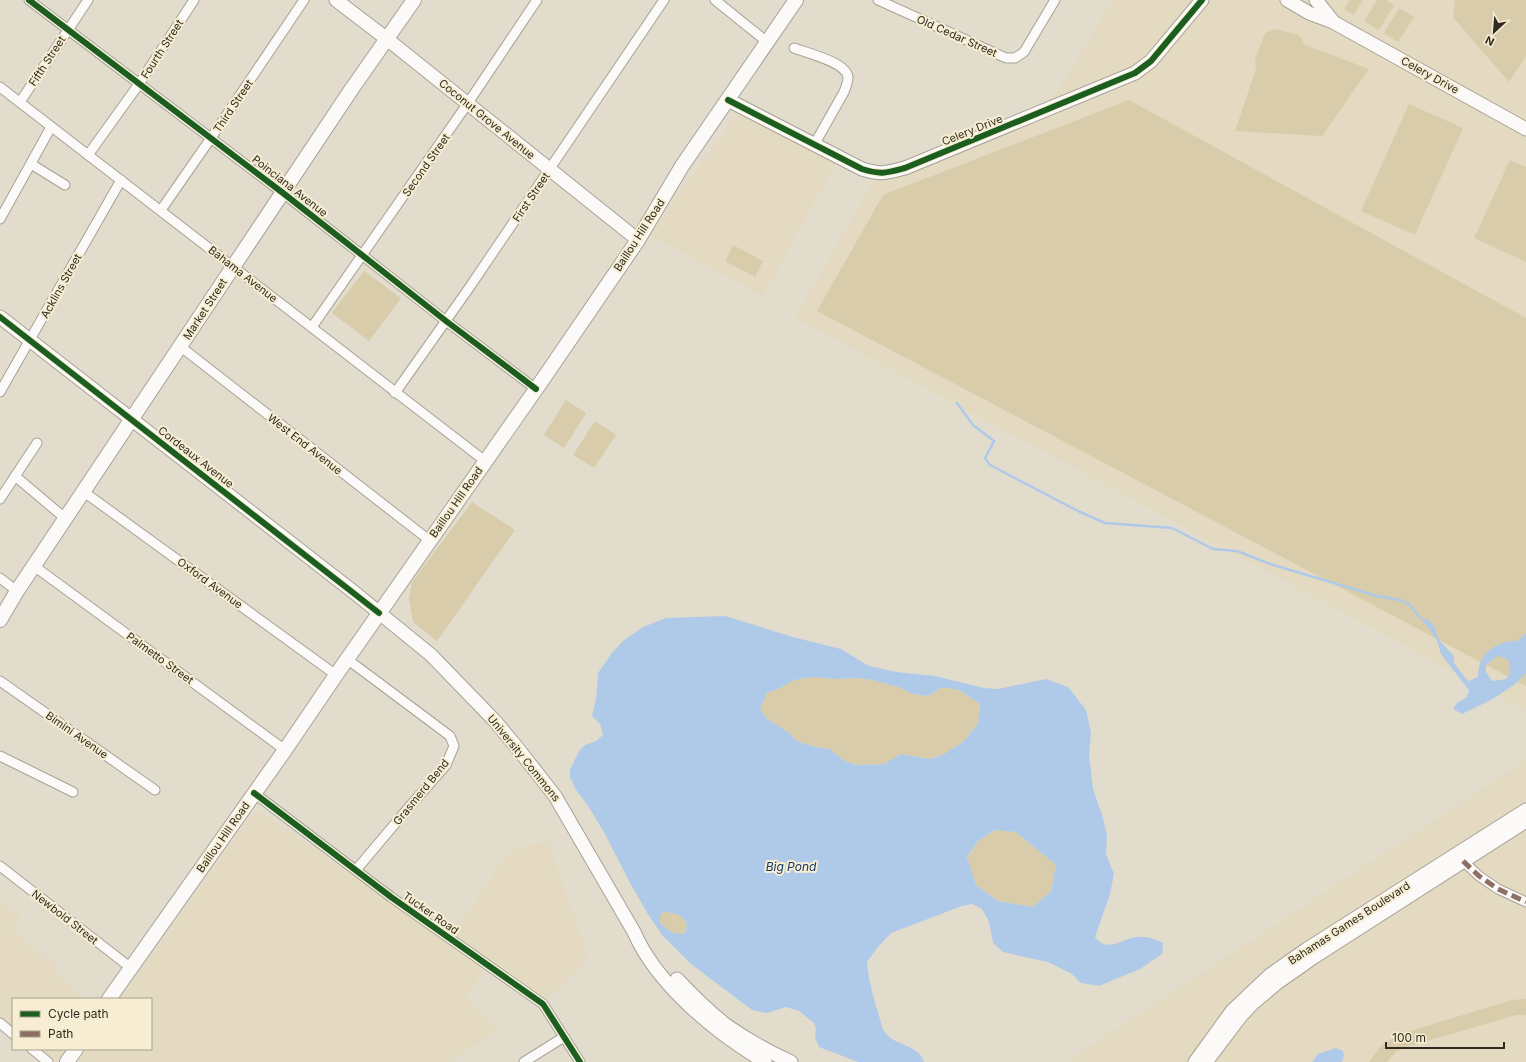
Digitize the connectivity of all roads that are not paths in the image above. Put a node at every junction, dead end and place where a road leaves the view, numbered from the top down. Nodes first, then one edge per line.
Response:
1 (29, 0) edge
2 (88, 0) edge
3 (194, 0) edge
4 (304, 0) edge
5 (336, 0) edge
6 (414, 0) edge
7 (537, 0) edge
8 (664, 0) edge
9 (715, 0) edge
10 (796, 0) edge
11 (878, 0) edge
12 (900, 0) edge
13 (1055, 0) edge
14 (1202, 0) edge
15 (1288, 0) edge
16 (1316, 0) edge
17 (895, 8) junction
18 (1333, 22) junction
19 (68, 30) junction
20 (387, 39) junction
21 (766, 42) junction
22 (794, 48) dead end
23 (139, 84) junction
24 (0, 87) edge
25 (728, 100) junction
26 (20, 102) junction
27 (468, 104) junction
28 (52, 127) junction
29 (1526, 129) edge
30 (211, 138) junction
31 (814, 145) junction
32 (88, 155) junction
33 (31, 164) junction
34 (550, 169) junction
35 (121, 180) junction
36 (65, 185) dead end
37 (283, 193) junction
38 (161, 210) junction
39 (0, 219) edge
40 (638, 240) junction
41 (363, 255) junction
42 (233, 266) junction
43 (0, 316) edge
44 (446, 321) junction
45 (312, 327) junction
46 (31, 340) junction
47 (181, 347) junction
48 (536, 389) junction
49 (0, 392) edge
50 (395, 393) junction
51 (132, 420) junction
52 (36, 443) dead end
53 (485, 462) junction
54 (15, 476) junction
55 (84, 492) junction
56 (0, 499) edge
57 (66, 519) junction
58 (429, 540) junction
59 (34, 566) junction
60 (0, 578) edge
61 (18, 591) junction
62 (379, 613) junction
63 (0, 620) edge
64 (347, 659) junction
65 (336, 675) junction
66 (0, 681) edge
67 (285, 750) junction
68 (0, 756) edge
69 (155, 790) dead end
70 (73, 792) dead end
71 (254, 792) junction
72 (1526, 810) edge
73 (1526, 821) edge
74 (1463, 861) junction
75 (0, 866) edge
76 (356, 870) junction
77 (1526, 902) edge
78 (634, 932) junction
79 (131, 968) junction
80 (110, 998) edge
81 (0, 1023) edge
82 (12, 1033) edge
83 (564, 1037) junction
84 (33, 1050) edge
85 (75, 1050) edge
86 (48, 1062) edge
87 (67, 1062) edge
88 (524, 1062) edge
89 (580, 1062) edge
90 (765, 1062) edge
91 (791, 1062) edge
92 (1195, 1062) edge
93 (1206, 1062) edge

1 - 19 street, Poinciana Avenue
2 - 19 street, Fifth Street
3 - 23 street, Fourth Street
4 - 30 street, Third Street
5 - 20 street, Coconut Grove Avenue
6 - 20 main road, Market Street
7 - 27 street, Second Street
8 - 34 street, First Street
9 - 21 street
10 - 21 main road, Baillou Hill Road
11 - 17 street, Old Cedar Street
12 - 17 street
13 - 17 street, Old Cedar Street
14 - 31 street, Celery Drive
15 - 18 street, Celery Drive
16 - 18 street, Celery Drive
18 - 29 street, Celery Drive
19 - 23 street, Poinciana Avenue
19 - 26 street, Fifth Street
20 - 27 street, Coconut Grove Avenue
20 - 37 main road, Market Street
21 - 25 main road, Baillou Hill Road
22 - 31 street
23 - 30 street, Poinciana Avenue
23 - 32 street, Fourth Street
24 - 26 street, Bahama Avenue
25 - 31 street, Celery Drive
25 - 40 main road, Baillou Hill Road
26 - 28 street, Bahama Avenue
27 - 34 street, Coconut Grove Avenue
27 - 41 street, Second Street
28 - 32 street, Bahama Avenue
28 - 33 street
30 - 37 street, Poinciana Avenue
30 - 38 street, Third Street
32 - 35 street, Bahama Avenue
33 - 36 street
33 - 39 street
34 - 40 street, Coconut Grove Avenue
34 - 44 street, First Street
35 - 38 street, Bahama Avenue
35 - 46 street, Acklins Street
37 - 41 street, Poinciana Avenue
37 - 42 main road, Market Street
38 - 42 street, Bahama Avenue
40 - 48 main road, Baillou Hill Road
41 - 44 street, Poinciana Avenue
41 - 45 street, Second Street
42 - 45 street, Bahama Avenue
42 - 47 main road, Market Street
43 - 46 street, Cordeaux Avenue
44 - 48 street, Poinciana Avenue
44 - 50 street, First Street
45 - 50 street, Bahama Avenue
46 - 49 street, Acklins Street
46 - 51 street, Cordeaux Avenue
47 - 51 main road, Market Street
47 - 58 street, West End Avenue
48 - 53 main road, Baillou Hill Road
50 - 53 street, Bahama Avenue
51 - 55 main road, Market Street
51 - 62 street, Cordeaux Avenue
52 - 54 street
53 - 58 main road, Baillou Hill Road
54 - 56 street
54 - 57 street
55 - 57 main road, Market Street
55 - 65 street, Oxford Avenue
57 - 59 main road, Market Street
58 - 62 main road, Baillou Hill Road
59 - 61 main road, Market Street
59 - 67 street, Palmetto Street
60 - 61 street
61 - 63 main road, Market Street
62 - 64 main road, Baillou Hill Road
62 - 78 street, University Commons
64 - 65 main road, Baillou Hill Road
64 - 76 street, Grasmerd Bend
65 - 67 main road, Baillou Hill Road
66 - 69 street, Bimini Avenue
67 - 71 main road, Baillou Hill Road
68 - 70 street
71 - 76 street, Tucker Road
71 - 79 main road, Baillou Hill Road
72 - 92 street, Bahamas Games Boulevard
73 - 74 street, Bahamas Games Boulevard
74 - 77 street
74 - 93 street, Bahamas Games Boulevard
75 - 79 street, Newbold Street
76 - 83 street, Tucker Road
78 - 90 street, University Commons
78 - 91 street, University Commons
79 - 80 main road, Baillou Hill Road
81 - 82 street
83 - 88 street
83 - 89 street, Tucker Road
84 - 86 street
85 - 87 main road

